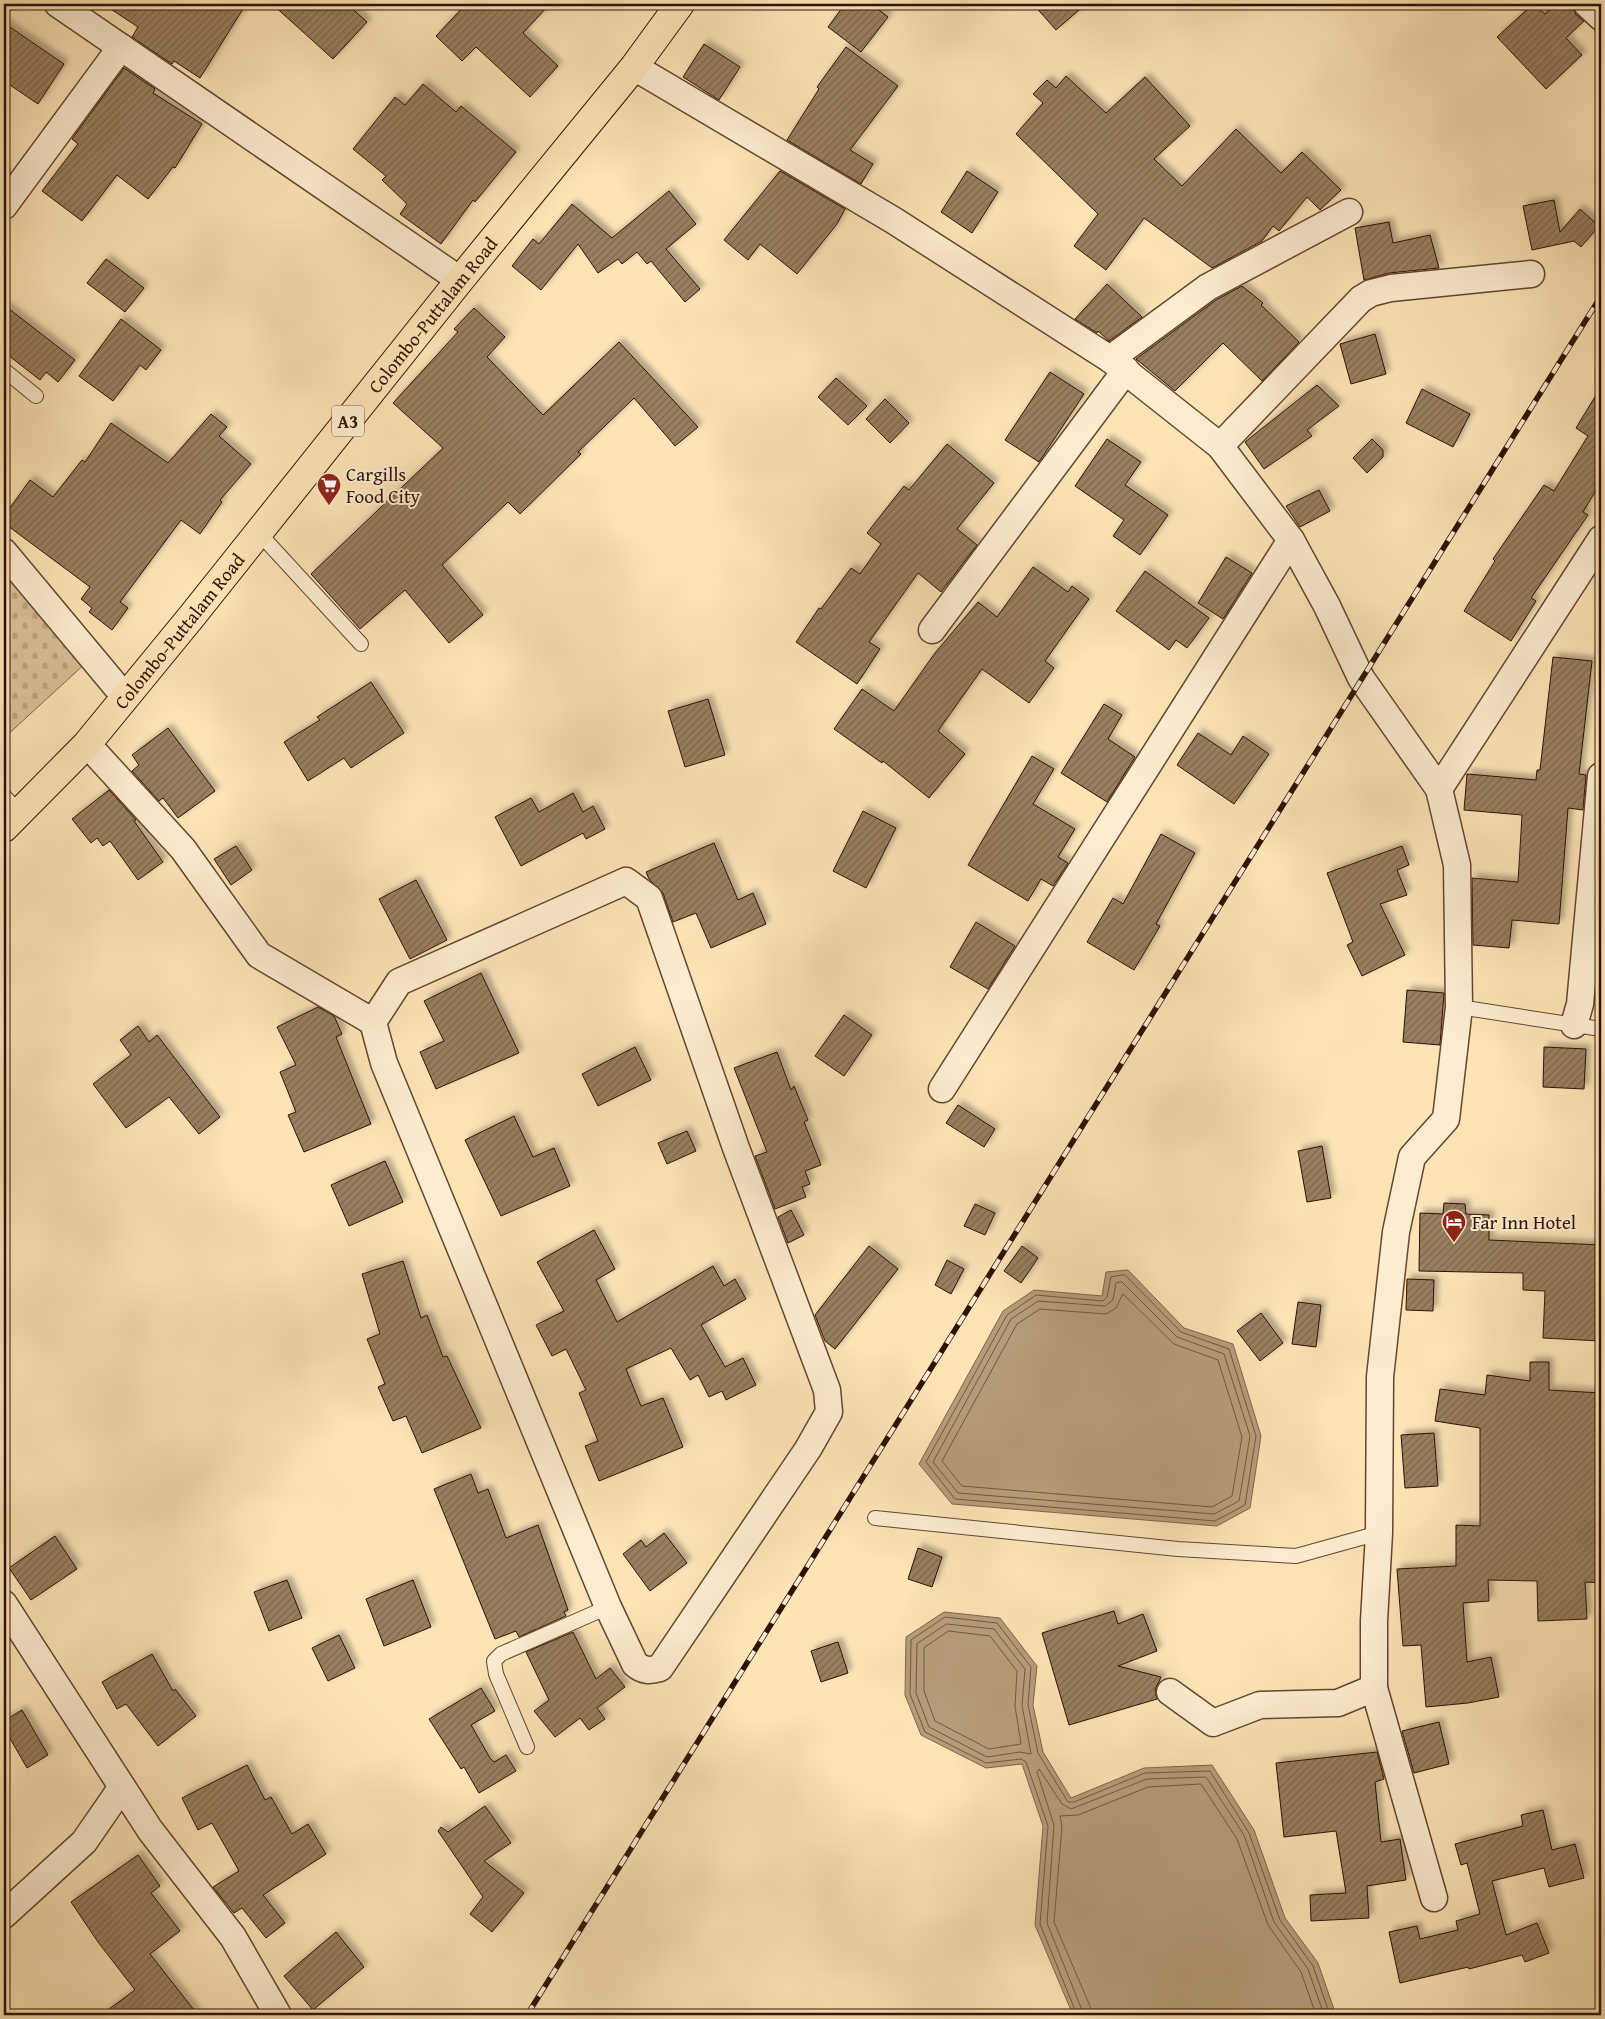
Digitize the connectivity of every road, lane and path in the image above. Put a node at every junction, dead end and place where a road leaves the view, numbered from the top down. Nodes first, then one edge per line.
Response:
1 (58, 4) edge
2 (680, 4) edge
3 (1586, 4) edge
4 (1601, 17) edge
5 (121, 47) junction
6 (634, 67) junction
7 (4, 206) edge
8 (1349, 212) dead end
9 (1530, 274) dead end
10 (460, 280) junction
11 (1118, 364) junction
12 (4, 370) edge
13 (36, 396) dead end
14 (1220, 446) junction
15 (259, 533) junction
16 (1290, 540) junction
17 (1601, 540) edge
18 (4, 552) edge
19 (932, 630) dead end
20 (361, 644) dead end
21 (125, 697) junction
22 (87, 744) junction
23 (1601, 776) edge
24 (1439, 789) junction
25 (9, 812) edge
26 (1459, 1007) junction
27 (373, 1022) junction
28 (1574, 1025) junction
29 (1601, 1029) edge
30 (942, 1089) dead end
31 (875, 1518) dead end
32 (1379, 1533) junction
33 (4, 1604) edge
34 (608, 1607) junction
35 (1374, 1688) junction
36 (1170, 1692) dead end
37 (527, 1747) dead end
38 (122, 1787) junction
39 (1434, 1898) dead end
40 (4, 1915) edge
41 (278, 2015) edge

1 - 5 street
2 - 6 highway, Colombo-Puttalam Road / A3
3 - 4 street
5 - 7 street
5 - 10 street
6 - 10 highway, Colombo-Puttalam Road / A3
6 - 11 street
8 - 11 street
9 - 14 street
10 - 15 highway, Colombo-Puttalam Road / A3
11 - 14 street
11 - 19 street
12 - 13 lane
14 - 16 street
15 - 20 lane
15 - 21 highway, Colombo-Puttalam Road / A3
16 - 24 street
16 - 30 street
17 - 24 street
18 - 21 street
21 - 22 highway, Colombo-Puttalam Road / A3
22 - 25 highway, Colombo-Puttalam Road / A3
22 - 27 street
23 - 28 street
24 - 26 street
26 - 28 lane
26 - 32 street
27 - 34 street
27 - 34 street
28 - 29 lane
31 - 32 lane
32 - 35 street
33 - 38 street
34 - 37 lane
35 - 36 street
35 - 39 street
38 - 40 street
38 - 41 street

